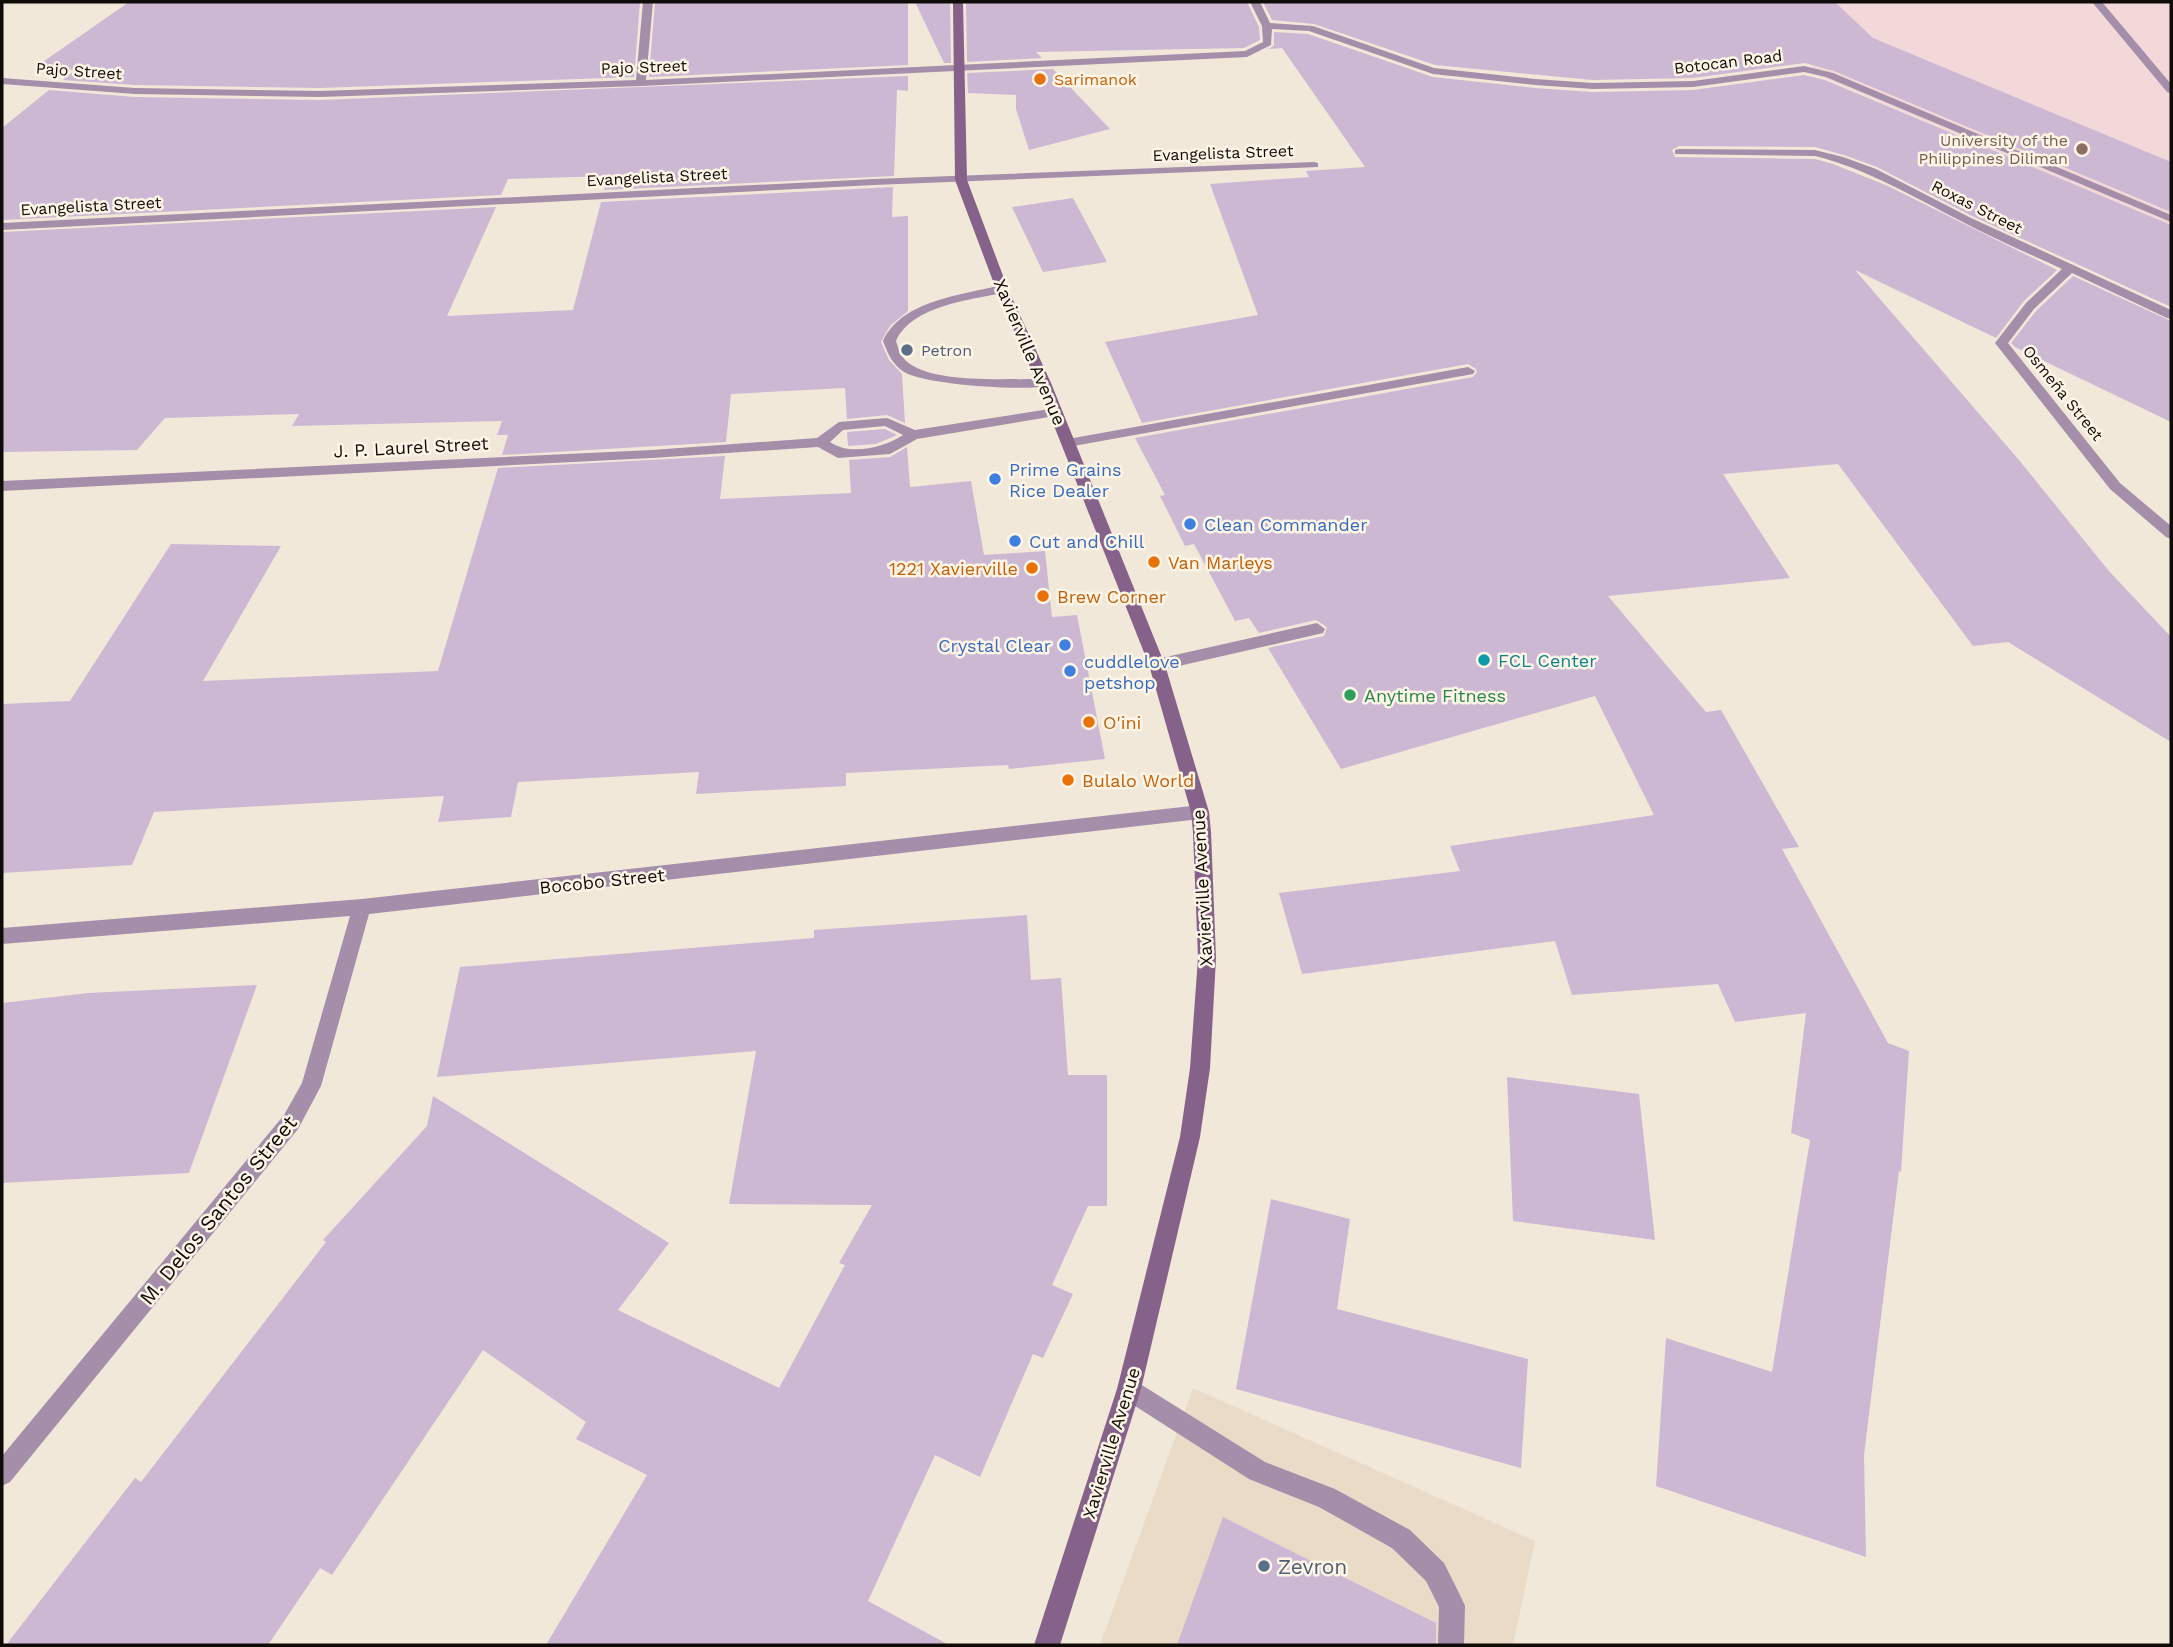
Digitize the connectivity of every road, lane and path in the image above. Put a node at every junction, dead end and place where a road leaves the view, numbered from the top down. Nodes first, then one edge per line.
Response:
1 (648, 2) edge
2 (958, 2) edge
3 (1255, 2) edge
4 (2097, 2) edge
5 (1267, 26) junction
6 (959, 69) junction
7 (2, 81) edge
8 (641, 83) junction
9 (2171, 90) edge
10 (1679, 152) dead end
11 (1314, 165) dead end
12 (961, 180) junction
13 (2171, 219) edge
14 (2, 227) edge
15 (2069, 269) junction
16 (1002, 289) junction
17 (2171, 315) edge
18 (1468, 371) dead end
19 (1044, 383) junction
20 (1056, 412) junction
21 (914, 435) junction
22 (821, 442) junction
23 (1068, 443) junction
24 (2, 486) edge
25 (2171, 534) edge
26 (1317, 628) dead end
27 (1157, 665) junction
28 (1200, 812) junction
29 (362, 907) junction
30 (2, 936) edge
31 (1129, 1389) junction
32 (2, 1474) edge
33 (1053, 1643) edge
34 (1451, 1645) edge

1 - 8 street
2 - 6 main road, Xavierville Avenue
3 - 5 street
4 - 9 street
5 - 6 street, Pajo Street
5 - 13 street, Botocan Road
6 - 8 street, Pajo Street
6 - 12 main road, Xavierville Avenue
7 - 8 street, Pajo Street
10 - 15 street, Roxas Street
11 - 12 street, Evangelista Street
12 - 14 street, Evangelista Street
12 - 16 main road, Xavierville Avenue
15 - 17 street, Roxas Street
15 - 25 street, Osmeña Street
16 - 19 main road, Xavierville Avenue
16 - 19 street
18 - 23 street
19 - 20 main road, Xavierville Avenue
20 - 21 street, J. P. Laurel Street
20 - 23 main road, Xavierville Avenue
21 - 22 street, J. P. Laurel Street
21 - 22 street, J. P. Laurel Street
22 - 24 street, J. P. Laurel Street
23 - 27 main road, Xavierville Avenue
26 - 27 street
27 - 28 main road, Xavierville Avenue
28 - 29 street, Bocobo Street
28 - 31 main road, Xavierville Avenue
29 - 30 street, Bocobo Street
29 - 32 street, M. Delos Santos Street
31 - 33 main road, Xavierville Avenue
31 - 34 street

